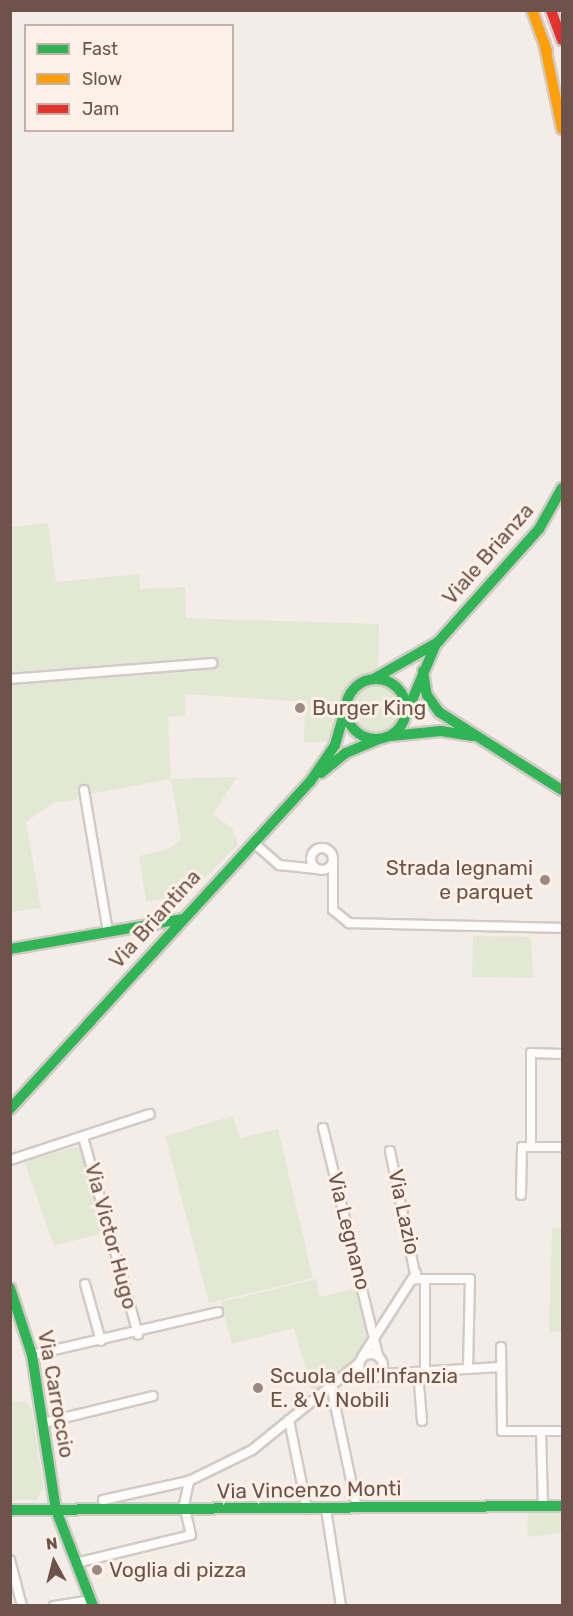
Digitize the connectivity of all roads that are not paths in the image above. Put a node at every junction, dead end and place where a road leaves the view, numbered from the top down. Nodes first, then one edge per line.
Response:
1 (532, 10) edge
2 (551, 10) edge
3 (562, 39) edge
4 (544, 42) junction
5 (562, 92) edge
6 (562, 129) edge
7 (562, 488) edge
8 (438, 642) junction
9 (212, 663) dead end
10 (423, 671) junction
11 (375, 678) junction
12 (10, 679) edge
13 (400, 691) junction
14 (413, 697) junction
15 (345, 710) junction
16 (439, 712) junction
17 (406, 715) junction
18 (479, 737) junction
19 (384, 738) junction
20 (310, 782) junction
21 (84, 790) dead end
22 (562, 790) edge
23 (255, 844) junction
24 (311, 856) junction
25 (333, 862) junction
26 (295, 866) junction
27 (319, 869) junction
28 (332, 892) junction
29 (182, 919) junction
30 (562, 928) edge
31 (108, 932) junction
32 (10, 949) edge
33 (88, 1024) junction
34 (562, 1054) edge
35 (13, 1106) edge
36 (150, 1114) dead end
37 (323, 1128) dead end
38 (83, 1137) junction
39 (531, 1147) junction
40 (562, 1147) edge
41 (390, 1151) dead end
42 (10, 1160) edge
43 (521, 1195) dead end
44 (417, 1272) junction
45 (424, 1281) junction
46 (85, 1284) dead end
47 (10, 1288) edge
48 (218, 1312) dead end
49 (375, 1333) junction
50 (138, 1334) junction
51 (100, 1341) junction
52 (501, 1347) dead end
53 (32, 1355) junction
54 (378, 1356) junction
55 (361, 1360) junction
56 (501, 1367) junction
57 (468, 1368) junction
58 (421, 1371) junction
59 (380, 1374) junction
60 (346, 1376) junction
61 (366, 1377) junction
62 (331, 1386) junction
63 (153, 1396) dead end
64 (289, 1420) junction
65 (422, 1421) dead end
66 (43, 1423) junction
67 (541, 1431) junction
68 (562, 1431) edge
69 (189, 1481) junction
70 (103, 1500) dead end
71 (543, 1506) junction
72 (562, 1506) edge
73 (357, 1508) junction
74 (307, 1509) junction
75 (326, 1509) junction
76 (10, 1510) edge
77 (56, 1510) junction
78 (186, 1510) junction
79 (10, 1560) edge
80 (76, 1563) junction
81 (92, 1603) edge
82 (22, 1605) edge
83 (54, 1605) edge
84 (341, 1605) edge

1 - 4 main road
2 - 3 main road
4 - 5 main road
4 - 6 main road
7 - 8 main road, Viale Brianza
8 - 10 main road
8 - 11 main road
9 - 12 street
10 - 14 main road
10 - 16 main road
11 - 13 main road
11 - 15 main road
13 - 14 main road
13 - 17 main road
14 - 16 main road
14 - 17 main road
15 - 19 main road
15 - 20 main road, Via Briantina
16 - 18 main road
17 - 19 main road
18 - 19 main road
18 - 22 main road
19 - 20 main road, Via Briantina
20 - 23 main road, Via Briantina
21 - 31 street
23 - 26 street
23 - 29 main road, Via Briantina
23 - 33 main road, Via Briantina
24 - 25 street
24 - 26 street
24 - 27 street
25 - 27 street
25 - 28 street
26 - 27 street
27 - 28 street
28 - 30 street
29 - 31 main road
29 - 33 main road, Via Briantina
31 - 32 main road
33 - 35 main road, Via Briantina
34 - 39 street
36 - 38 street
37 - 49 street, Via Legnano
38 - 42 street
38 - 50 street, Via Victor Hugo
39 - 40 street
39 - 43 street
41 - 44 street, Via Lazio
44 - 45 street
44 - 49 street
45 - 57 street
45 - 58 street
46 - 51 street
47 - 53 main road, Via Carroccio
48 - 50 street
49 - 54 street, Via Legnano
49 - 55 street
50 - 51 street
51 - 53 street
52 - 56 street
53 - 66 main road, Via Carroccio
54 - 55 street
54 - 59 street, Via Legnano
55 - 60 street
55 - 61 street
56 - 57 street
56 - 67 street
57 - 58 street
58 - 59 street
58 - 65 street
59 - 61 street
60 - 61 street
60 - 62 street
62 - 64 street
62 - 73 street
63 - 66 street
64 - 69 street
64 - 74 street
66 - 77 main road, Via Carroccio
67 - 68 street
67 - 71 street
69 - 70 street
69 - 78 street
71 - 72 main road, Via Vincenzo Monti
71 - 73 main road, Via Vincenzo Monti
73 - 75 main road, Via Vincenzo Monti
74 - 75 main road, Via Vincenzo Monti
74 - 78 main road, Via Vincenzo Monti
75 - 84 street
76 - 77 main road, Via Vincenzo Monti
77 - 78 main road, Via Vincenzo Monti
77 - 80 main road, Via Carroccio
78 - 80 street
79 - 82 street
80 - 81 main road, Via Carroccio
81 - 83 street

